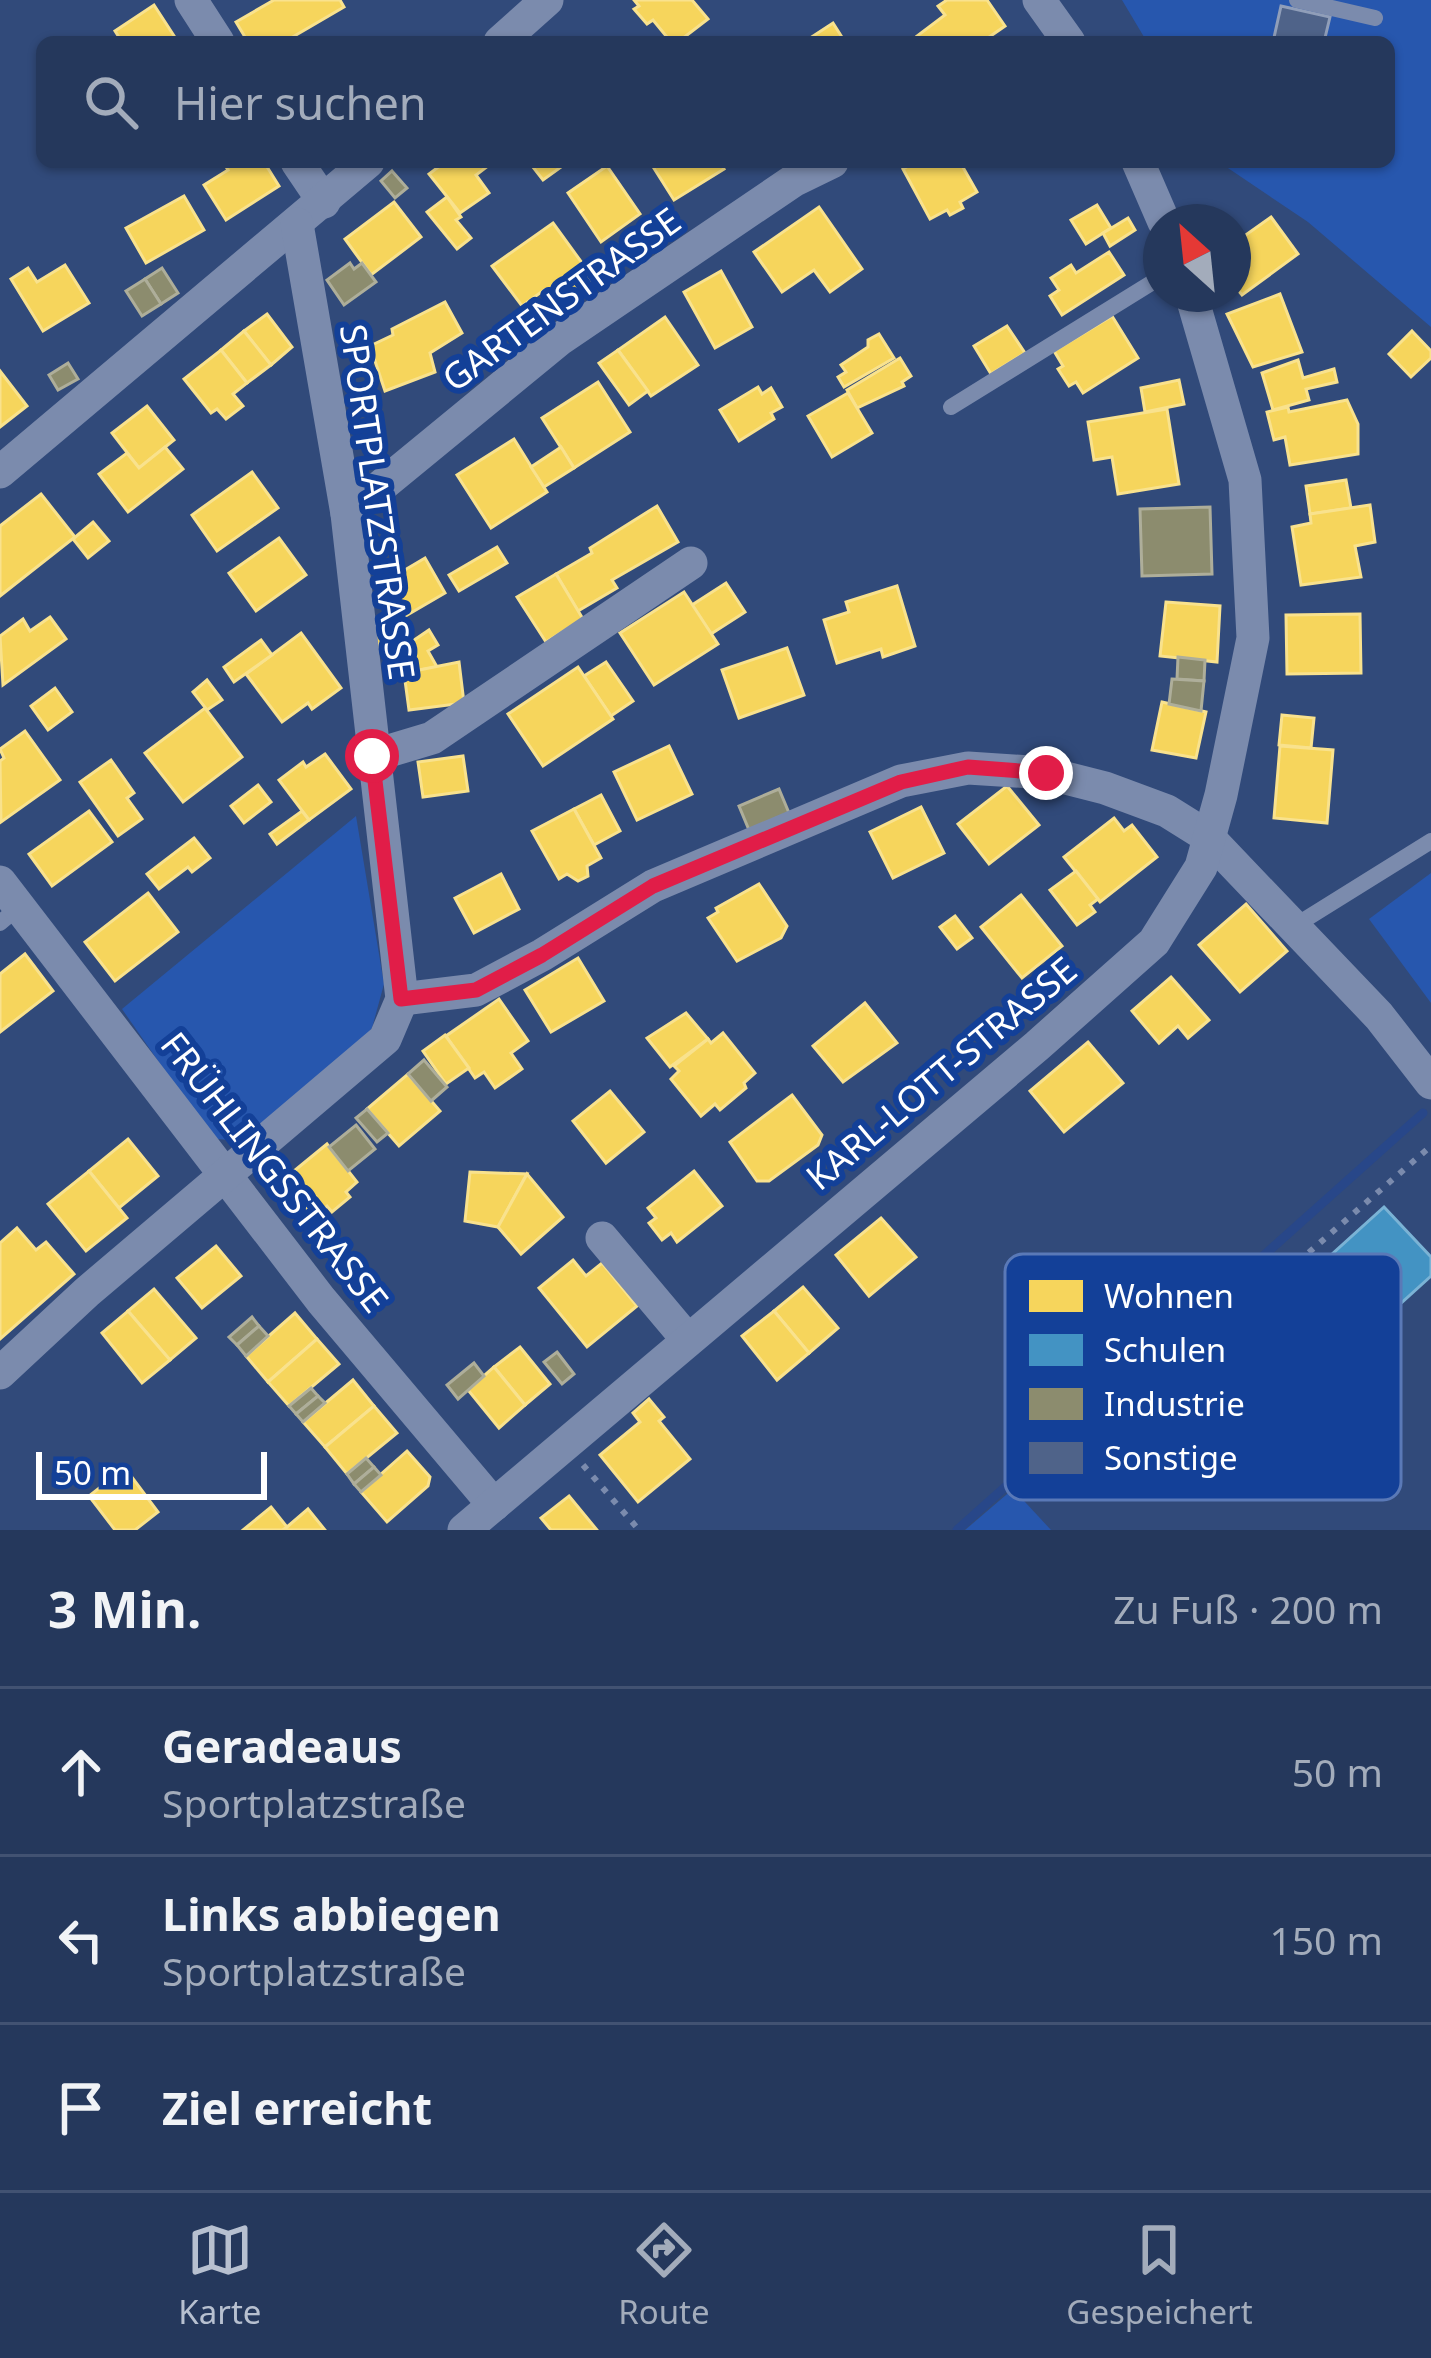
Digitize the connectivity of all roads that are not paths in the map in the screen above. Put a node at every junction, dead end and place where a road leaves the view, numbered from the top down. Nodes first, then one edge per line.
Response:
1 (191, 0) edge
2 (547, 0) edge
3 (1039, 0) edge
4 (1297, 0) edge
5 (1375, 18) dead end
6 (214, 36) edge
7 (507, 36) edge
8 (1065, 36) edge
9 (301, 168) edge
10 (361, 168) edge
11 (820, 168) edge
12 (1141, 168) edge
13 (324, 202) junction
14 (1156, 204) edge
15 (297, 224) junction
16 (1143, 288) edge
17 (1196, 312) edge
18 (951, 407) dead end
19 (0, 472) edge
20 (347, 514) junction
21 (692, 563) dead end
22 (372, 756) junction
23 (1207, 836) junction
24 (1431, 841) edge
25 (6, 904) edge
26 (1293, 927) junction
27 (401, 999) junction
28 (1428, 1078) edge
29 (225, 1178) junction
30 (602, 1238) dead end
31 (687, 1339) junction
32 (0, 1373) edge
33 (494, 1505) junction
34 (464, 1530) edge

1 - 6 street
2 - 7 street
3 - 8 street
4 - 5 lane
9 - 13 street
10 - 13 street
11 - 20 street, GARTENSTRASSE
12 - 14 street
13 - 15 street
15 - 19 street
15 - 20 street, SPORTPLATZSTRASSE
16 - 18 lane
17 - 23 street, KARL-LOTT-STRASSE
20 - 22 street, SPORTPLATZSTRASSE
21 - 22 street
22 - 27 street, SPORTPLATZSTRASSE
23 - 26 street
23 - 27 street
23 - 31 street, KARL-LOTT-STRASSE
24 - 26 lane
25 - 29 street, FRÜHLINGSSTRASSE
26 - 28 street
27 - 29 street
29 - 32 street
29 - 33 street, FRÜHLINGSSTRASSE
30 - 31 street
31 - 33 street, KARL-LOTT-STRASSE
33 - 34 street, KARL-LOTT-STRASSE

